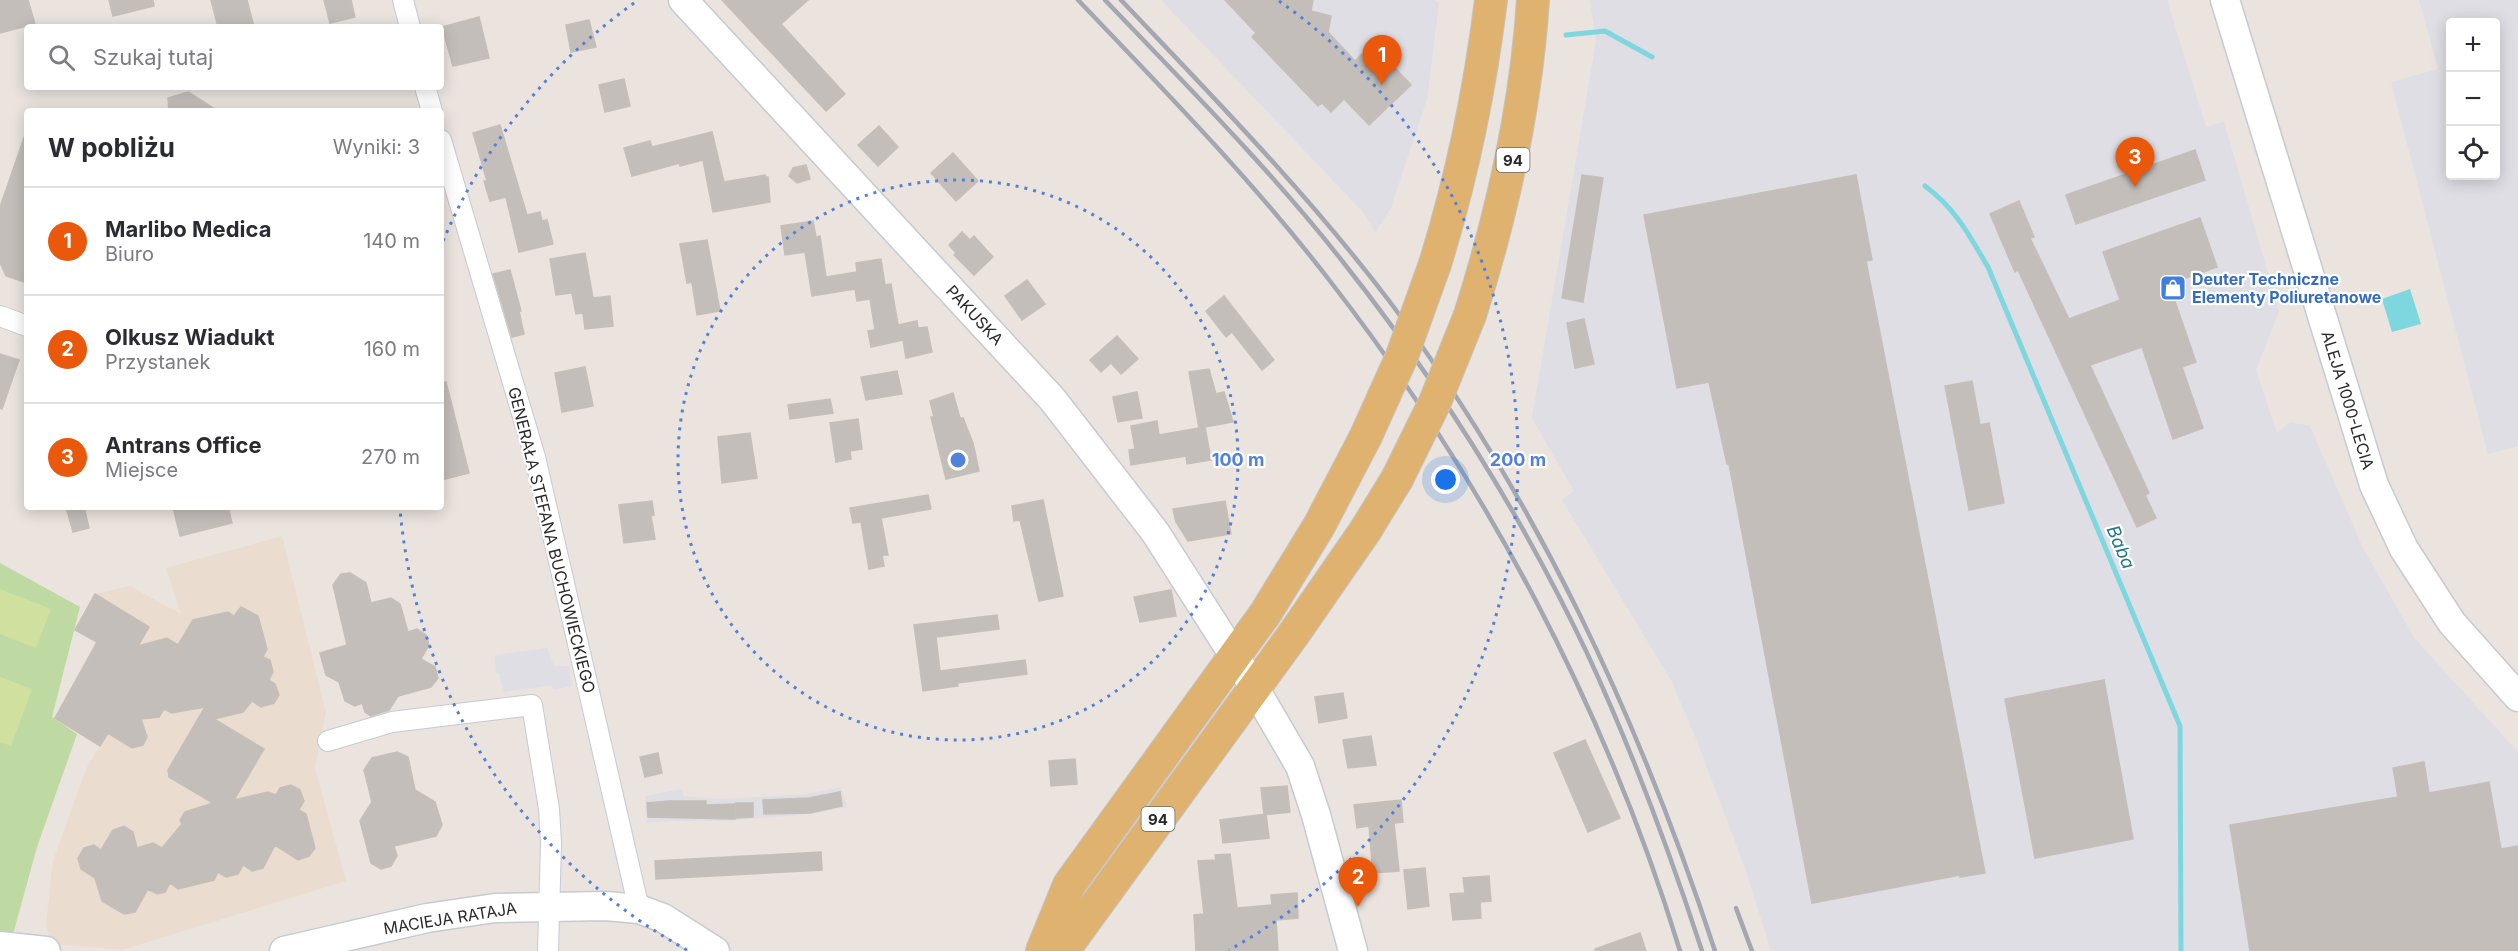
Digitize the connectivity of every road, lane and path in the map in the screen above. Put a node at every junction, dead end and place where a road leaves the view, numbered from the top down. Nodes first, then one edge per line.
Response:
1 (403, 0) edge
2 (683, 0) edge
3 (1491, 0) edge
4 (1533, 0) edge
5 (2225, 0) edge
6 (409, 24) edge
7 (425, 90) edge
8 (426, 90) edge
9 (422, 108) edge
10 (431, 108) edge
11 (444, 150) edge
12 (0, 316) edge
13 (24, 325) edge
14 (1235, 656) junction
15 (1254, 687) junction
16 (2518, 697) edge
17 (328, 741) dead end
18 (548, 906) junction
19 (639, 909) junction
20 (0, 946) edge
21 (46, 951) edge
22 (284, 951) edge
23 (548, 951) edge
24 (715, 951) edge
25 (1042, 951) edge
26 (1063, 951) edge
27 (1353, 951) edge

1 - 6 street
2 - 14 street, PAKUSKA
3 - 14 main road, 94, bridge
4 - 15 main road, 94, bridge
5 - 16 street, ALEJA 1000-LECIA
7 - 9 street
8 - 10 street
11 - 19 street, GENERAŁA STEFANA BUCHOWIECKIEGO
12 - 13 street
14 - 15 street, PAKUSKA
14 - 25 main road, 94
15 - 26 main road, 94
15 - 27 street, PAKUSKA
17 - 18 street
18 - 19 street, MACIEJA RATAJA
18 - 22 street, MACIEJA RATAJA
18 - 23 street
19 - 24 street, MACIEJA RATAJA
20 - 21 street

